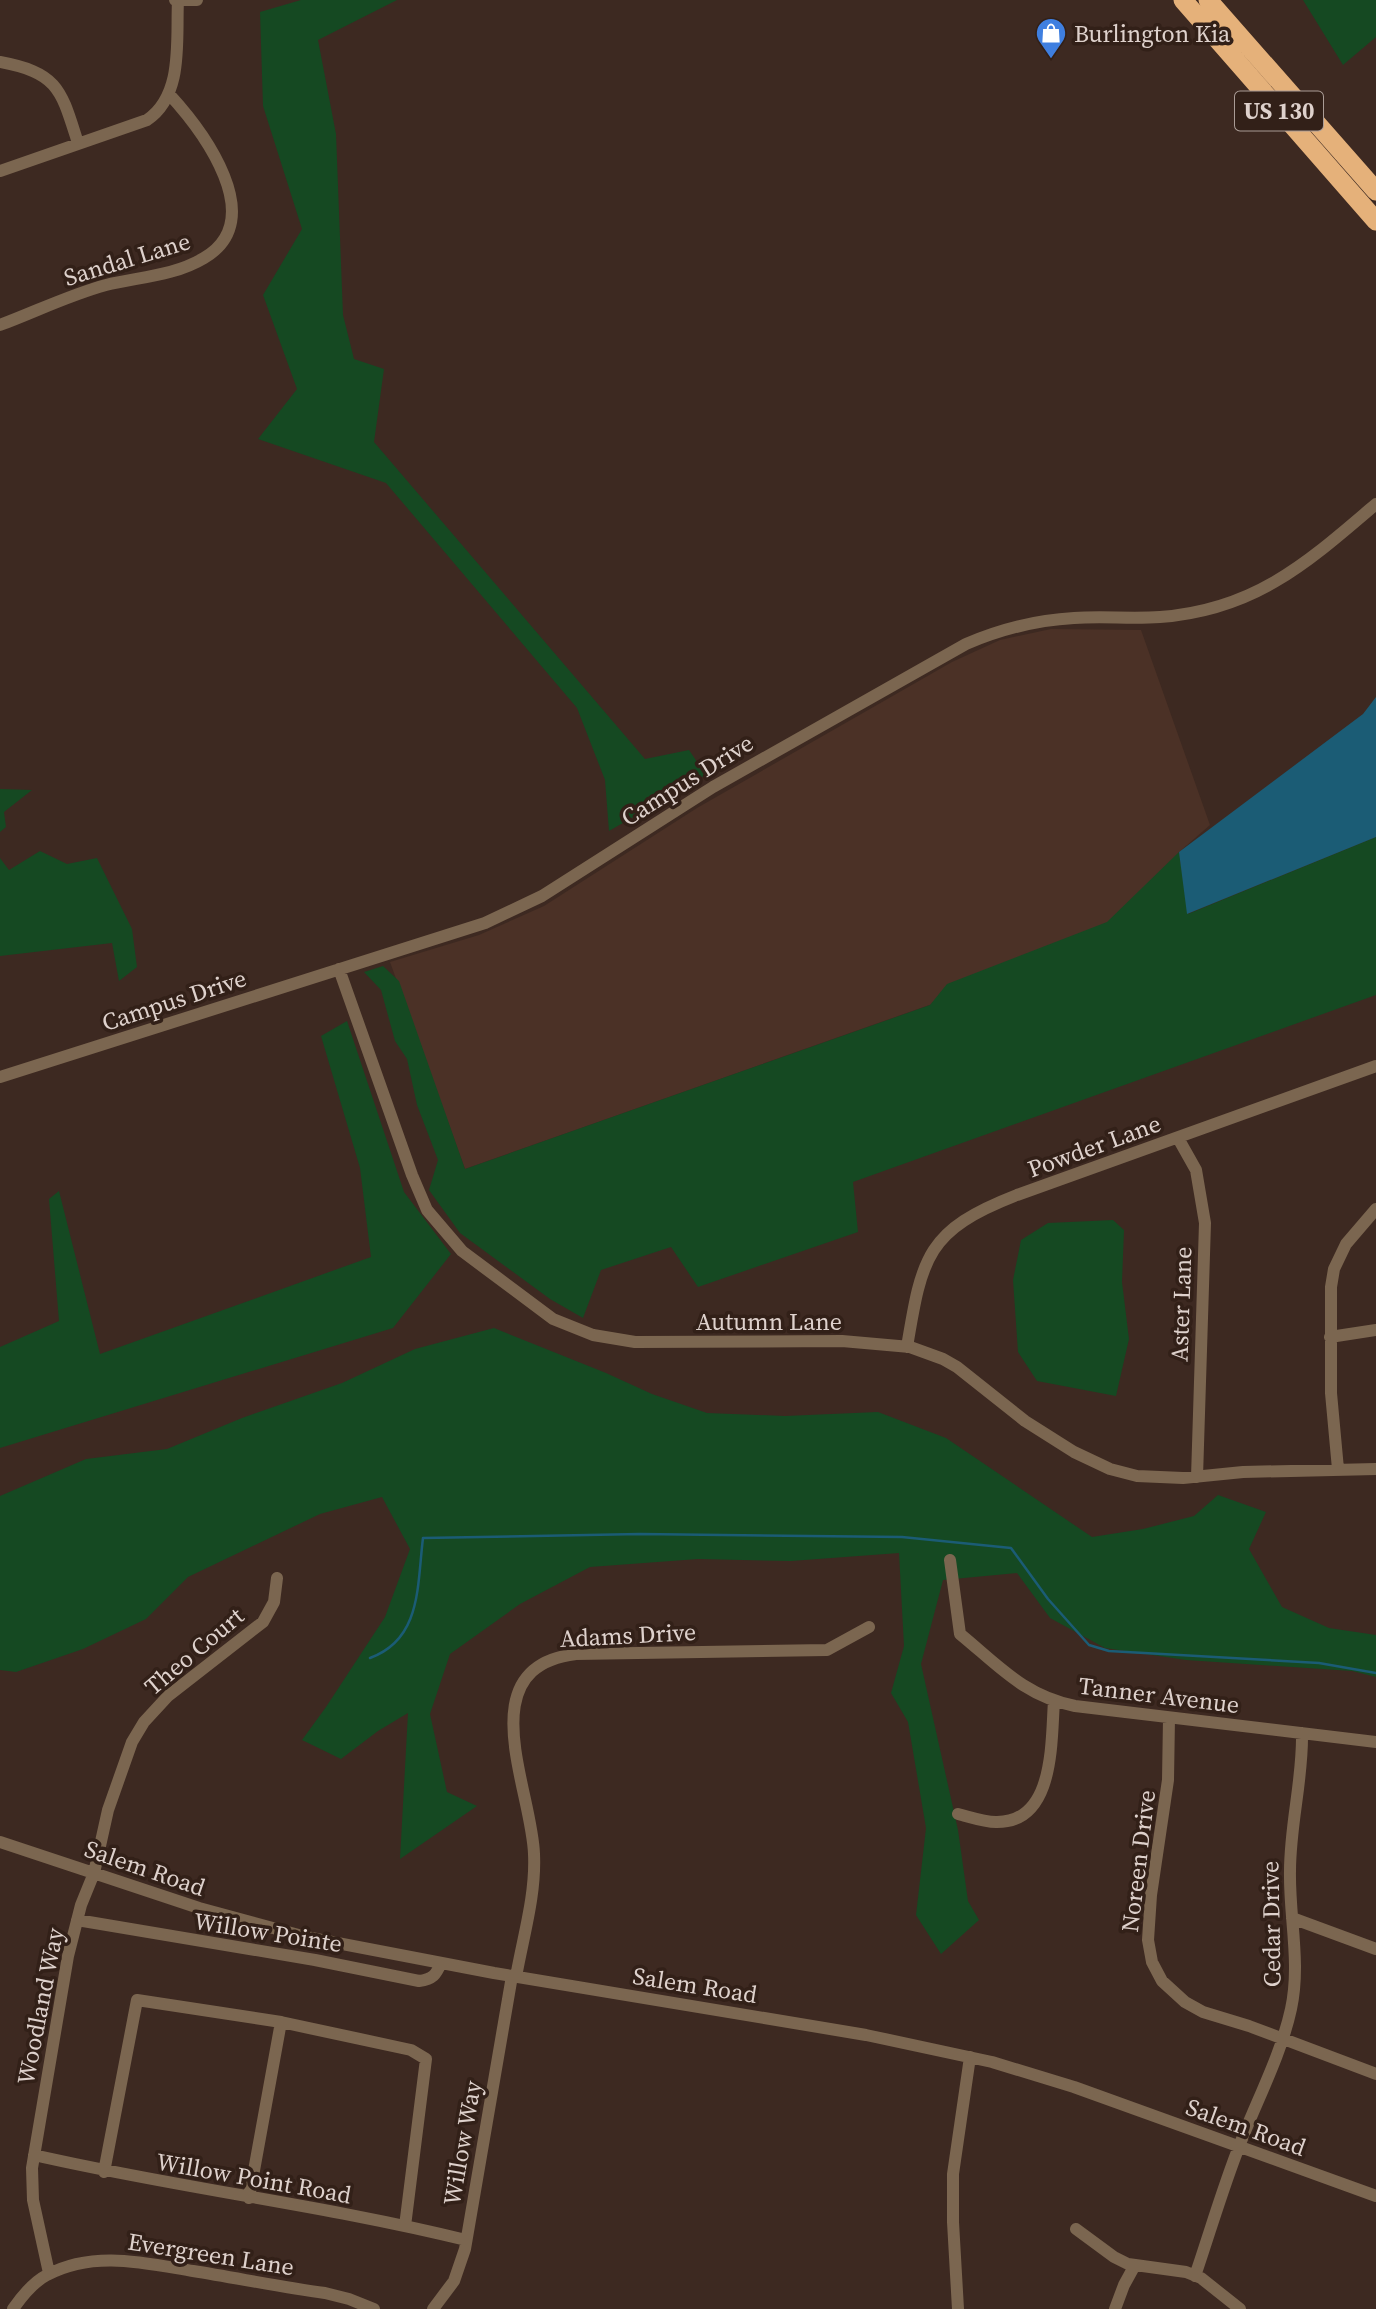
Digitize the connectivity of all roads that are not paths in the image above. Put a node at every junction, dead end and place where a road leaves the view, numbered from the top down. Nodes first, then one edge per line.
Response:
1 (177, 0) edge
2 (197, 0) edge
3 (1183, 0) edge
4 (1208, 0) edge
5 (0, 62) edge
6 (169, 94) junction
7 (78, 143) junction
8 (0, 172) edge
9 (1376, 191) edge
10 (1376, 221) edge
11 (0, 325) edge
12 (1376, 504) edge
13 (339, 969) junction
14 (1376, 1066) edge
15 (0, 1077) edge
16 (1178, 1138) junction
17 (1376, 1209) edge
18 (1376, 1329) edge
19 (1330, 1337) junction
20 (907, 1347) junction
21 (1338, 1469) junction
22 (1376, 1469) edge
23 (1197, 1477) junction
24 (950, 1560) dead end
25 (277, 1578) dead end
26 (869, 1626) dead end
27 (1054, 1701) junction
28 (1170, 1717) junction
29 (1302, 1733) junction
30 (1376, 1742) edge
31 (958, 1814) dead end
32 (0, 1842) edge
33 (94, 1873) junction
34 (1292, 1918) junction
35 (78, 1920) junction
36 (1376, 1949) edge
37 (441, 1963) junction
38 (514, 1976) junction
39 (281, 2022) junction
40 (1282, 2038) junction
41 (970, 2057) junction
42 (1376, 2074) edge
43 (1239, 2147) junction
44 (34, 2155) junction
45 (104, 2172) junction
46 (1376, 2196) edge
47 (249, 2198) junction
48 (405, 2226) junction
49 (1076, 2229) dead end
50 (466, 2240) junction
51 (1135, 2265) junction
52 (49, 2273) junction
53 (1195, 2276) junction
54 (13, 2309) edge
55 (374, 2309) edge
56 (433, 2309) edge
57 (958, 2309) edge
58 (1115, 2309) edge
59 (1240, 2309) edge

1 - 2 street
1 - 6 street
3 - 10 highway, US 130
4 - 9 highway, US 130
5 - 7 street
6 - 7 street
6 - 11 street, Sandal Lane
7 - 8 street
12 - 13 street, Campus Drive
13 - 15 street, Campus Drive
13 - 20 street, Autumn Lane
14 - 16 street, Powder Lane
16 - 20 street, Powder Lane
16 - 23 street, Aster Lane
17 - 19 street
18 - 19 street
19 - 21 street
20 - 23 street, Autumn Lane
21 - 22 street, Autumn Lane
21 - 23 street, Autumn Lane
24 - 27 street, Tanner Avenue
25 - 33 street, Theo Court
26 - 38 street, Adams Drive
27 - 28 street, Tanner Avenue
27 - 31 street
28 - 29 street, Tanner Avenue
28 - 40 street, Noreen Drive
29 - 30 street, Tanner Avenue
29 - 34 street, Cedar Drive
32 - 33 street, Salem Road
33 - 35 street, Woodland Way
33 - 37 street, Salem Road
34 - 36 street
34 - 40 street, Cedar Drive
35 - 37 street, Willow Pointe
35 - 44 street, Woodland Way
37 - 38 street, Salem Road
38 - 41 street, Salem Road
38 - 50 street, Willow Way
39 - 45 street
39 - 47 street
39 - 48 street
40 - 42 street, Noreen Drive
40 - 43 street, Cedar Drive
41 - 43 street, Salem Road
41 - 57 street
43 - 46 street, Salem Road
43 - 53 street, Cedar Drive
44 - 45 street, Willow Point Road
44 - 52 street, Woodland Way
45 - 47 street, Willow Point Road
47 - 48 street, Willow Point Road
48 - 50 street, Willow Point Road
49 - 51 street
50 - 56 street, Willow Way
51 - 53 street
51 - 58 street
52 - 54 street, Evergreen Lane
52 - 55 street, Evergreen Lane
53 - 59 street

